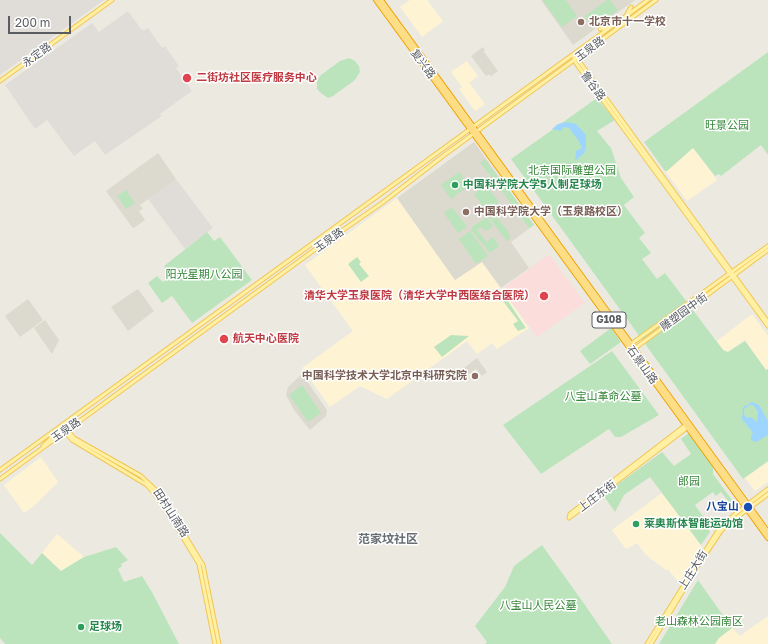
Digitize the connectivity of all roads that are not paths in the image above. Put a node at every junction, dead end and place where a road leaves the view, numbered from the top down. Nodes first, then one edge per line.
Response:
1 (112, 0) edge
2 (376, 0) edge
3 (381, 0) edge
4 (648, 0) edge
5 (656, 0) edge
6 (631, 7) dead end
7 (626, 16) junction
8 (609, 28) junction
9 (600, 30) dead end
10 (574, 54) junction
11 (576, 59) junction
12 (0, 81) edge
13 (472, 128) junction
14 (475, 132) junction
15 (311, 246) junction
16 (768, 246) edge
17 (314, 250) junction
18 (768, 250) edge
19 (731, 274) junction
20 (711, 285) junction
21 (714, 290) junction
22 (687, 303) junction
23 (690, 307) junction
24 (768, 322) edge
25 (768, 326) edge
26 (190, 333) junction
27 (190, 340) junction
28 (631, 344) junction
29 (171, 347) junction
30 (634, 349) junction
31 (173, 353) junction
32 (84, 410) junction
33 (76, 424) junction
34 (688, 425) junction
35 (62, 426) junction
36 (66, 431) junction
37 (52, 433) junction
38 (42, 448) junction
39 (0, 470) edge
40 (0, 479) edge
41 (768, 489) edge
42 (768, 494) edge
43 (747, 507) junction
44 (768, 532) edge
45 (768, 538) edge
46 (215, 644) edge
47 (219, 644) edge
48 (647, 644) edge
49 (651, 644) edge

1 - 12 main road, 永定路
2 - 13 highway, 复兴路 / G108
3 - 13 highway, 复兴路 / G108
4 - 7 main road, 玉泉路
5 - 11 main road, 玉泉路
6 - 7 main road
7 - 8 main road, 玉泉路
8 - 9 main road
8 - 10 main road, 玉泉路
10 - 11 main road, 鲁谷路
10 - 13 main road, 玉泉路
11 - 14 main road, 玉泉路
11 - 19 main road, 鲁谷路
13 - 14 highway, G108
13 - 15 main road, 玉泉路
14 - 17 main road, 玉泉路
14 - 28 highway, 石景山路 / G108
14 - 34 highway, 石景山路 / G108
15 - 17 main road
15 - 26 main road, 玉泉路
16 - 19 main road
17 - 27 main road, 玉泉路
18 - 19 main road
19 - 20 main road, 雕塑园中街
19 - 21 main road, 雕塑园中街
19 - 24 main road, 鲁谷路
19 - 25 main road, 鲁谷路
20 - 21 main road
20 - 22 main road, 雕塑园中街
21 - 23 main road, 雕塑园中街
22 - 23 main road
22 - 28 main road, 雕塑园中街
23 - 30 main road, 雕塑园中街
26 - 27 main road
26 - 29 main road, 玉泉路
27 - 31 main road, 玉泉路
28 - 30 highway, 石景山路 / G108
29 - 31 main road
29 - 32 main road, 玉泉路
30 - 34 highway, 石景山路 / G108
31 - 33 main road, 玉泉路
32 - 33 main road
32 - 35 main road, 玉泉路
33 - 36 main road, 玉泉路
34 - 34 main road, 上庄东街
34 - 43 highway, 石景山路 / G108
35 - 36 main road, 田村山南路
35 - 37 main road, 玉泉路
36 - 38 main road, 玉泉路
36 - 46 main road, 田村山南路
36 - 47 main road, 田村山南路
37 - 38 main road
37 - 39 main road, 玉泉路
38 - 40 main road, 玉泉路
41 - 43 main road
42 - 43 main road
43 - 44 highway, 石景山路 / G108
43 - 45 highway, 石景山路 / G108
43 - 48 main road, 上庄大街
43 - 49 main road, 上庄大街

